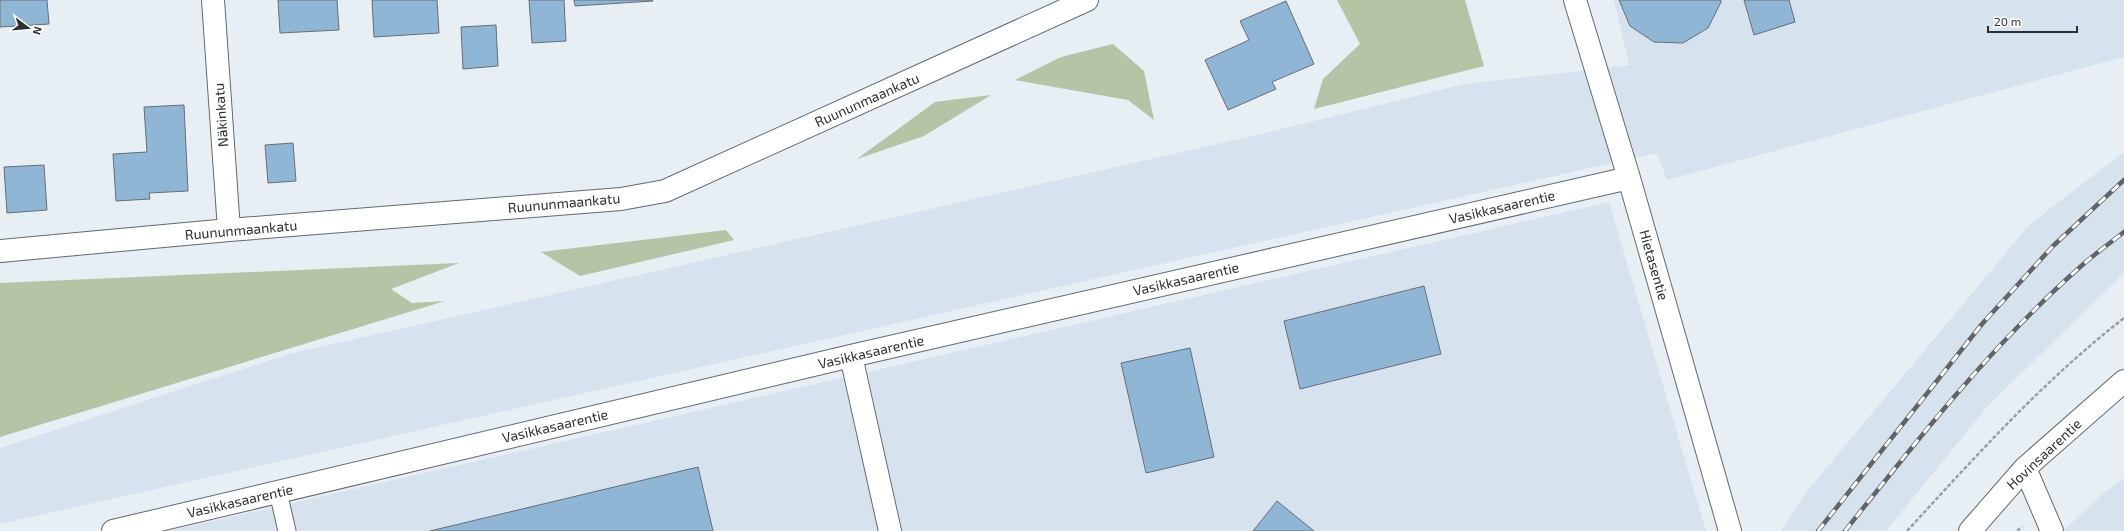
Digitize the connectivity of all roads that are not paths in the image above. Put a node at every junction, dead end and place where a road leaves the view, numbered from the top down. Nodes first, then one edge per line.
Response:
1 (213, 0) edge
2 (1087, 0) edge
3 (1575, 0) edge
4 (1629, 178) junction
5 (229, 230) junction
6 (0, 251) edge
7 (851, 356) junction
8 (2124, 381) edge
9 (2025, 468) junction
10 (278, 492) junction
11 (113, 531) edge
12 (287, 531) edge
13 (890, 531) edge
14 (1730, 531) edge
15 (1970, 531) edge
16 (2052, 531) edge

1 - 5 street, Näkinkatu
2 - 5 street, Ruununmaankatu
3 - 4 street, Hietasentie
4 - 7 street, Vasikkasaarentie
4 - 14 street, Hietasentie
5 - 6 street, Ruununmaankatu
7 - 10 street, Vasikkasaarentie
7 - 13 street
8 - 9 street, Hovinsaarentie
9 - 15 street, Hovinsaarentie
9 - 16 street
10 - 11 street, Vasikkasaarentie
10 - 12 lane

